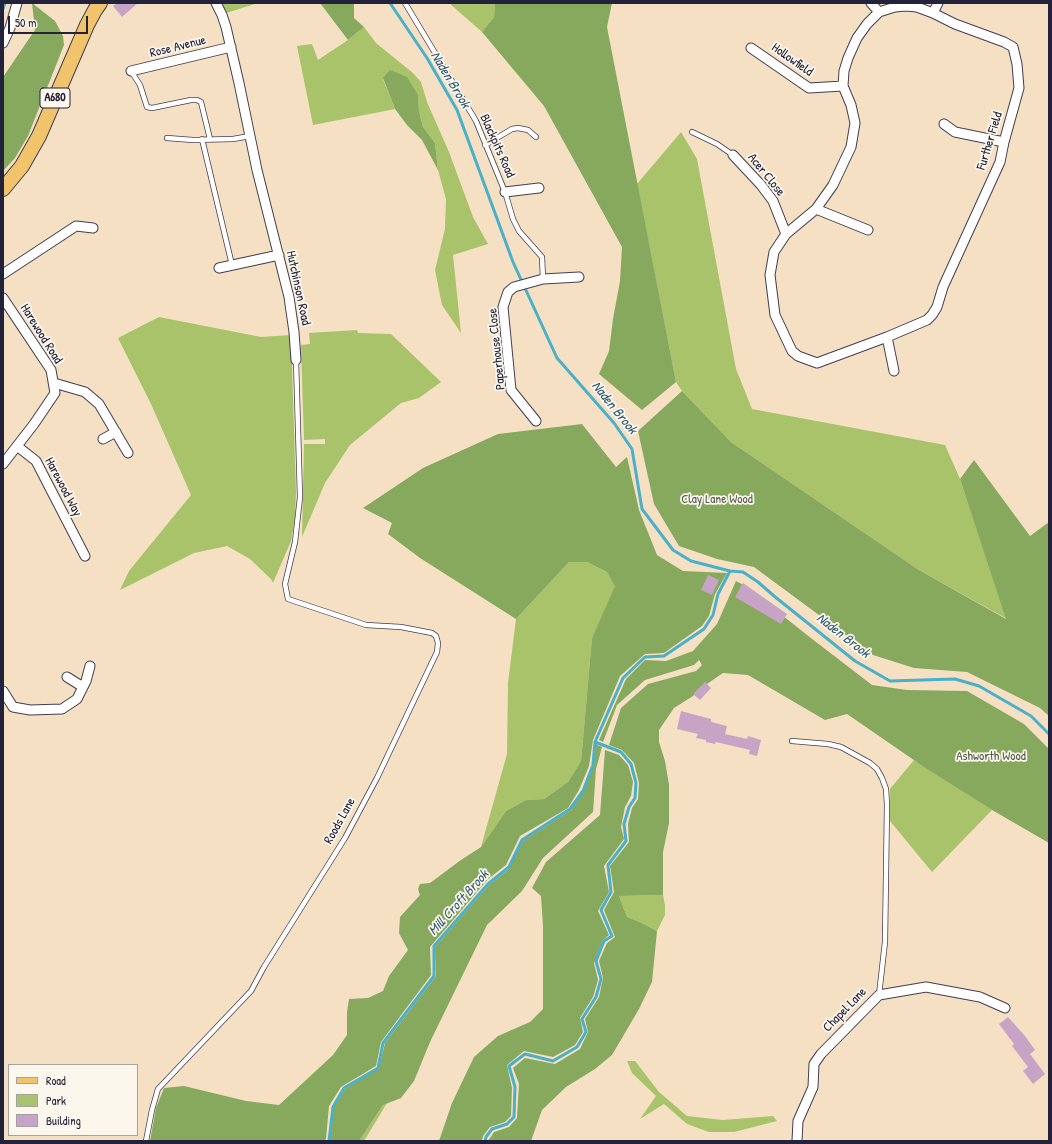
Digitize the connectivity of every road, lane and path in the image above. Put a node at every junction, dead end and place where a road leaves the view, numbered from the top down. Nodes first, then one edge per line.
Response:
1 (17, 3) edge
2 (100, 3) edge
3 (216, 3) edge
4 (405, 3) edge
5 (871, 3) edge
6 (938, 3) edge
7 (878, 12) junction
8 (933, 13) junction
9 (3, 43) edge
10 (231, 47) junction
11 (751, 48) dead end
12 (131, 71) joint
13 (843, 86) junction
14 (944, 124) dead end
15 (692, 132) dead end
16 (250, 136) junction
17 (536, 136) dead end
18 (167, 138) dead end
19 (202, 139) junction
20 (210, 139) junction
21 (1004, 142) junction
22 (485, 145) junction
23 (732, 155) joint
24 (538, 188) dead end
25 (3, 189) edge
26 (505, 192) junction
27 (816, 209) junction
28 (93, 228) dead end
29 (868, 230) dead end
30 (786, 234) junction
31 (279, 255) junction
32 (232, 265) junction
33 (219, 268) dead end
34 (3, 274) edge
35 (579, 277) dead end
36 (543, 279) junction
37 (3, 298) edge
38 (887, 337) junction
39 (296, 360) joint
40 (894, 371) dead end
41 (54, 383) junction
42 (536, 421) dead end
43 (116, 432) junction
44 (103, 439) dead end
45 (17, 446) junction
46 (128, 453) dead end
47 (3, 464) edge
48 (80, 546) junction
49 (71, 550) dead end
50 (85, 556) dead end
51 (285, 584) joint
52 (90, 666) dead end
53 (67, 677) dead end
54 (83, 687) junction
55 (3, 691) edge
56 (792, 741) dead end
57 (879, 995) junction
58 (1005, 1008) dead end
59 (146, 1141) edge
60 (797, 1141) edge

1 - 9 street
2 - 25 main road, A680
3 - 10 street, Hutchinson Road
4 - 22 lane, Blackpits Road
5 - 7 street
6 - 8 street
7 - 8 street
7 - 13 street
8 - 21 street, Further Field
10 - 12 street, Rose Avenue
10 - 16 street, Hutchinson Road
11 - 13 street, Hollowfield
12 - 20 lane
13 - 27 street, Further Field
14 - 21 street
15 - 23 lane
16 - 20 lane
16 - 31 street, Hutchinson Road
17 - 22 lane
18 - 19 lane
19 - 20 lane
19 - 32 lane
21 - 38 street, Further Field
22 - 26 lane, Blackpits Road
23 - 30 street, Acer Close
24 - 26 street
26 - 36 lane, Blackpits Road
27 - 29 street
27 - 30 street, Further Field
28 - 34 street
30 - 38 street, Further Field
31 - 32 street
31 - 39 street, Hutchinson Road
32 - 33 street
35 - 36 street
36 - 42 street, Paperhouse Close
37 - 41 street, Harewood Road
38 - 40 street
39 - 51 lane, Hutchinson Road
41 - 43 street
41 - 45 street, Harewood Road
43 - 44 street
43 - 46 street
45 - 47 street, Harewood Road
45 - 48 street, Harewood Way
48 - 49 street
48 - 50 street, Harewood Way
51 - 59 lane, Roods Lane
52 - 54 street
53 - 54 street
54 - 55 street
56 - 57 lane
57 - 58 street, Chapel Lane
57 - 60 street, Chapel Lane

